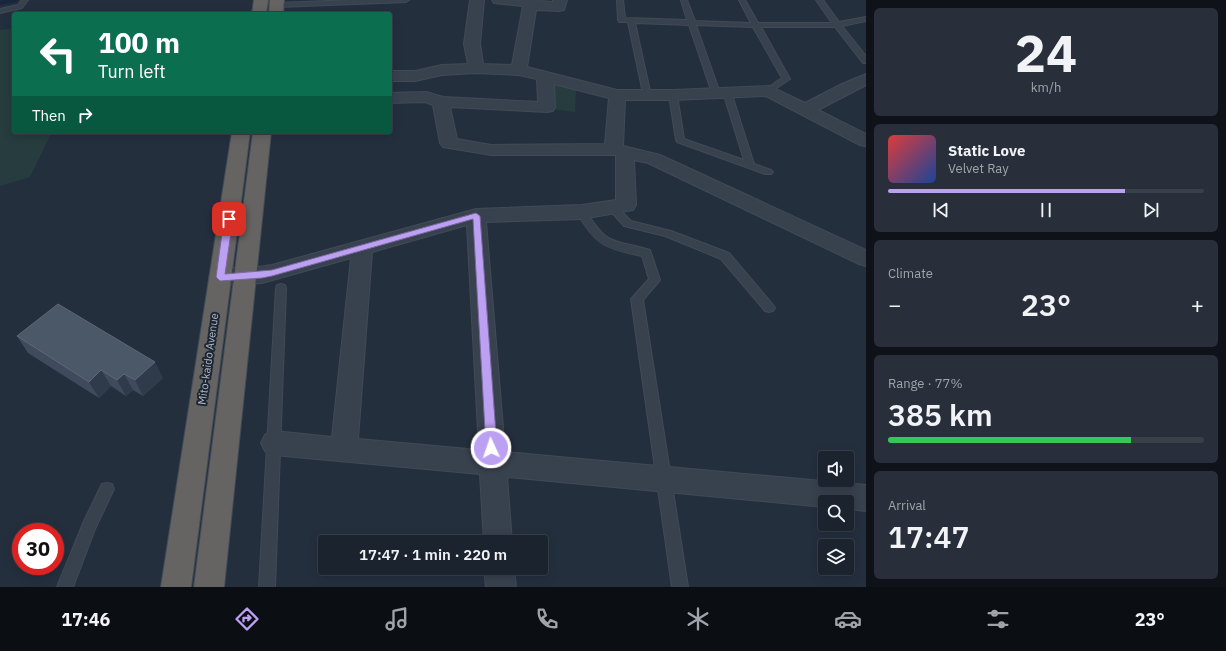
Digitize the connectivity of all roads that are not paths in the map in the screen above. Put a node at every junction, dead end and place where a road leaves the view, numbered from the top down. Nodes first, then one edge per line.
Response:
1 (261, 0) edge
2 (406, 0) edge
3 (476, 0) edge
4 (499, 0) edge
5 (560, 0) edge
6 (620, 0) edge
7 (684, 0) edge
8 (742, 0) edge
9 (819, 0) edge
10 (25, 1) edge
11 (531, 2) edge
12 (277, 6) edge
13 (0, 11) edge
14 (259, 12) edge
15 (866, 19) edge
16 (630, 20) junction
17 (692, 22) junction
18 (756, 25) junction
19 (837, 25) junction
20 (866, 61) edge
21 (476, 68) junction
22 (519, 70) junction
23 (392, 76) edge
24 (545, 76) junction
25 (866, 79) edge
26 (770, 91) junction
27 (722, 93) junction
28 (673, 95) junction
29 (617, 96) junction
30 (647, 96) junction
31 (392, 98) edge
32 (441, 102) junction
33 (807, 110) junction
34 (241, 134) edge
35 (262, 134) edge
36 (866, 141) edge
37 (620, 150) junction
38 (750, 165) junction
39 (768, 172) dead end
40 (612, 207) junction
41 (582, 212) junction
42 (476, 216) junction
43 (362, 248) junction
44 (866, 259) edge
45 (246, 276) junction
46 (220, 277) junction
47 (280, 288) dead end
48 (769, 308) dead end
49 (274, 443) junction
50 (344, 450) junction
51 (492, 463) junction
52 (664, 479) junction
53 (107, 489) dead end
54 (866, 498) edge
55 (497, 535) edge
56 (500, 575) edge
57 (65, 587) edge
58 (176, 587) edge
59 (209, 587) edge
60 (267, 587) edge
61 (501, 587) edge
62 (680, 587) edge

1 - 14 highway
2 - 12 lane
3 - 21 street
4 - 11 street
5 - 11 street
6 - 16 lane
7 - 17 lane
8 - 18 lane
9 - 19 lane
10 - 13 lane
11 - 22 street
15 - 19 lane
16 - 17 lane
16 - 30 lane
17 - 18 lane
17 - 27 lane
18 - 19 lane
18 - 26 lane
19 - 20 lane
21 - 22 street
21 - 23 street
22 - 24 street
24 - 29 street
24 - 32 street
25 - 33 street
26 - 27 street
26 - 33 street
27 - 28 street
27 - 38 lane
28 - 30 street
28 - 38 lane
29 - 30 street
29 - 37 street
31 - 32 street
32 - 37 street
33 - 36 street
34 - 46 highway, Mito-kaido Avenue
35 - 45 highway
37 - 40 street
37 - 44 street
38 - 39 lane
40 - 41 street
40 - 48 lane
41 - 42 street
41 - 52 lane
42 - 43 street
42 - 51 street
43 - 45 street
43 - 50 street
45 - 46 street
45 - 59 highway
46 - 58 highway, Mito-kaido Avenue
47 - 49 lane
49 - 50 street
49 - 60 lane
50 - 51 street
51 - 52 street
51 - 55 street
52 - 54 street
52 - 62 lane
53 - 57 lane
56 - 61 street

